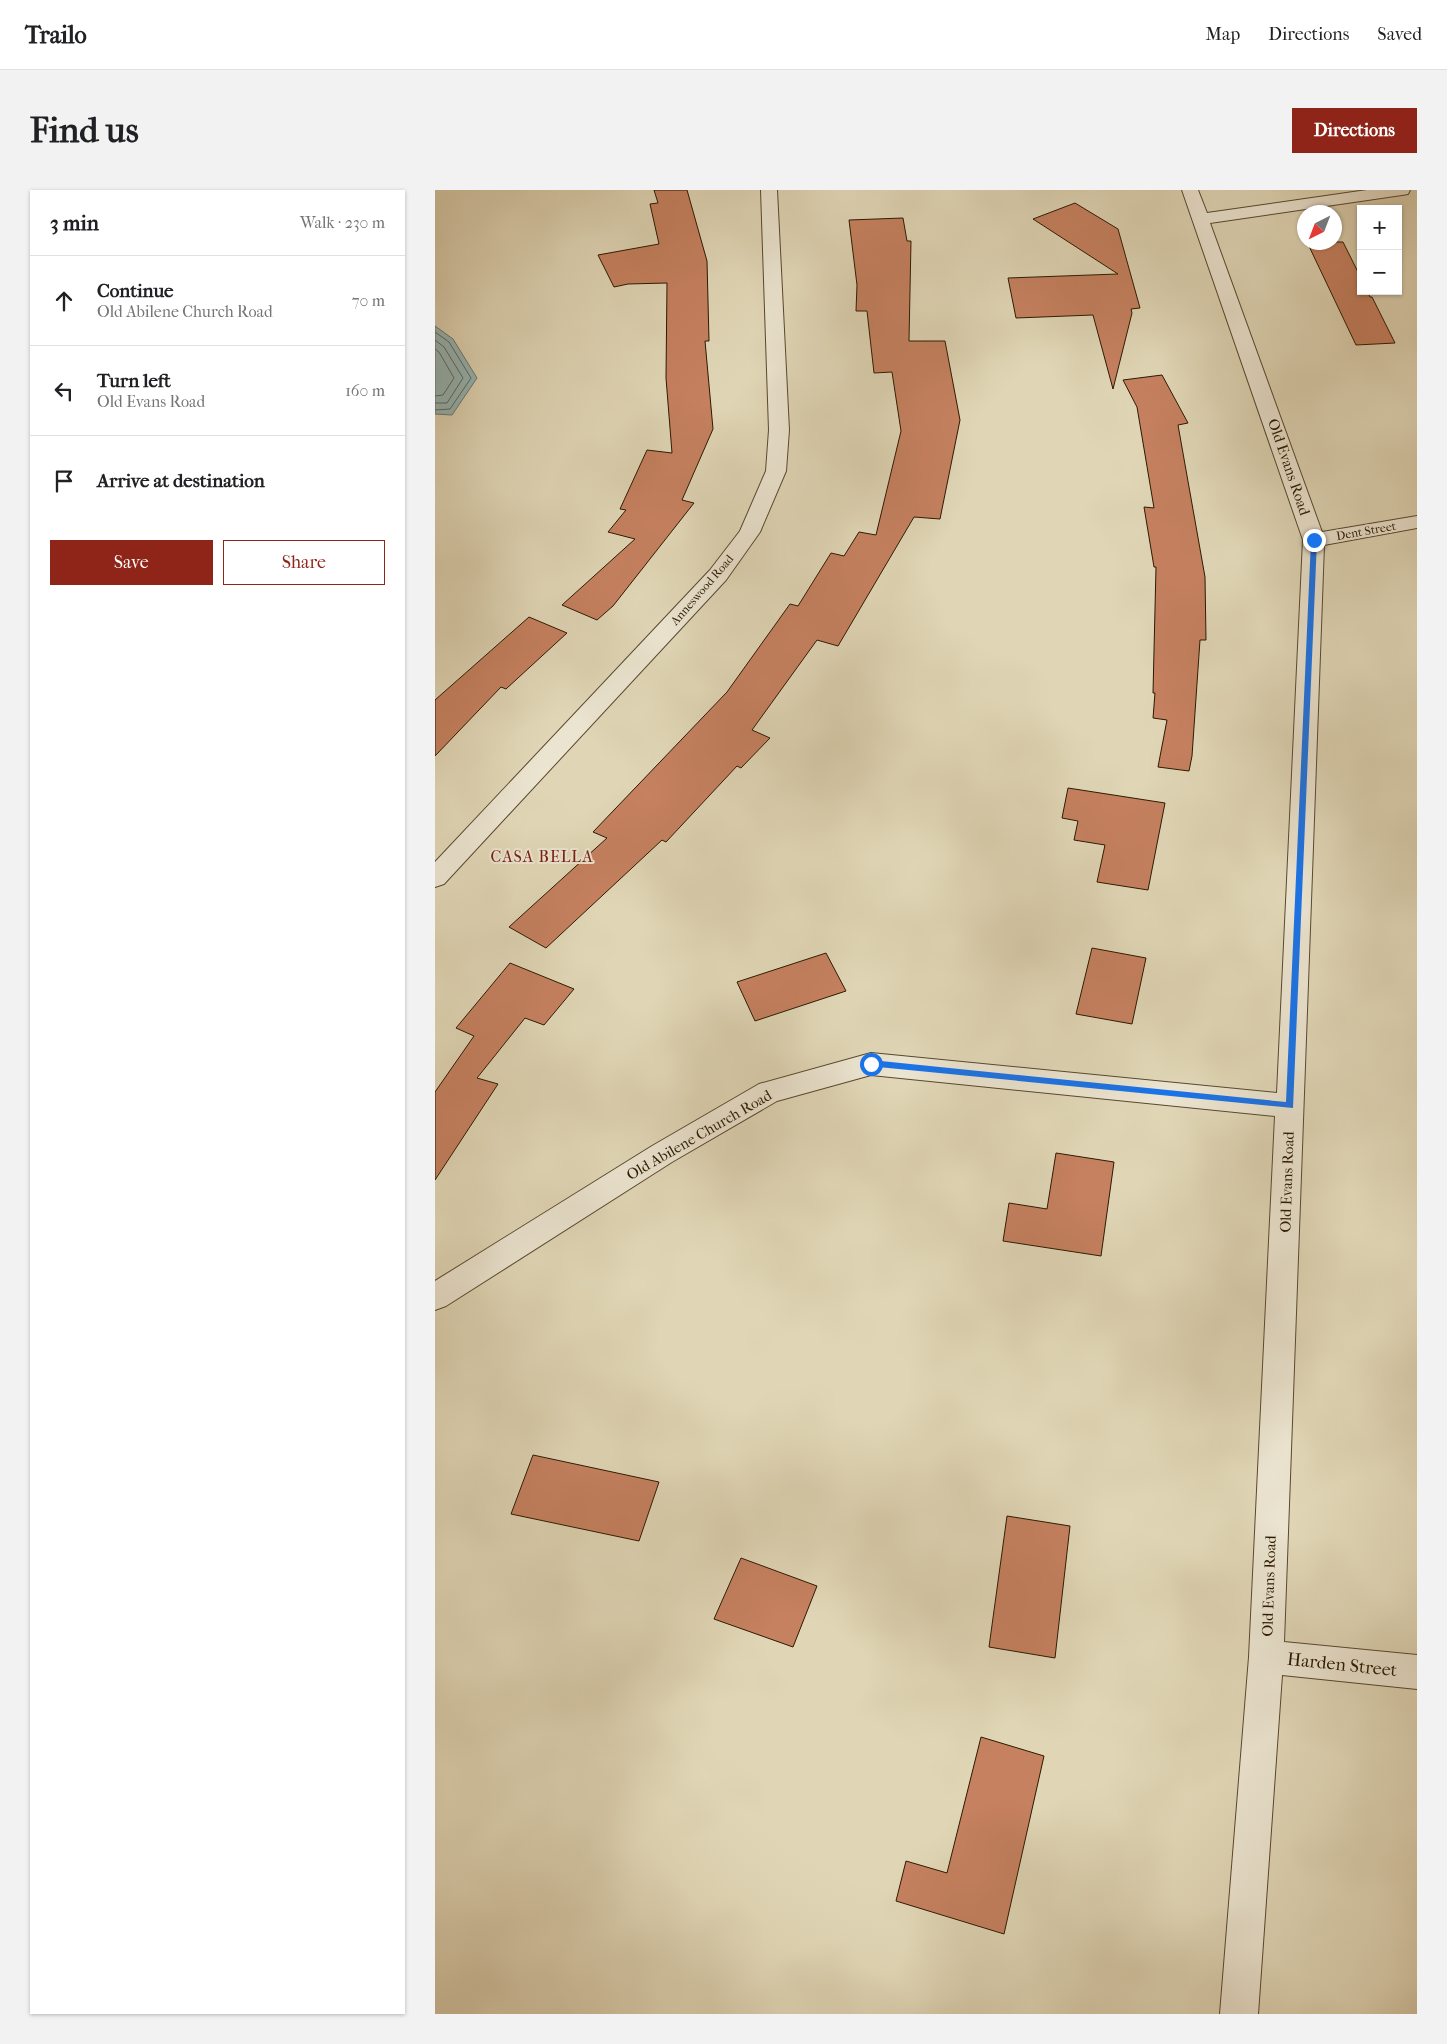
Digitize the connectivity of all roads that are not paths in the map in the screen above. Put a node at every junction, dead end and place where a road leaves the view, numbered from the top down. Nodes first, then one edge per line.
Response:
1 (769, 190) edge
2 (777, 190) edge
3 (1191, 190) edge
4 (1402, 190) edge
5 (1202, 219) junction
6 (1417, 522) edge
7 (1314, 540) junction
8 (435, 878) edge
9 (1290, 1106) junction
10 (435, 1297) edge
11 (1266, 1657) junction
12 (1417, 1672) edge
13 (1239, 2014) edge

1 - 2 street
1 - 8 street, Anneswood Road
3 - 5 street, Old Evans Road
4 - 5 street
5 - 7 street, Old Evans Road
6 - 7 street, Dent Street
7 - 9 street, Old Evans Road
9 - 10 street, Old Abilene Church Road
9 - 11 street, Old Evans Road
11 - 12 street, Harden Street
11 - 13 street, Old Evans Road

